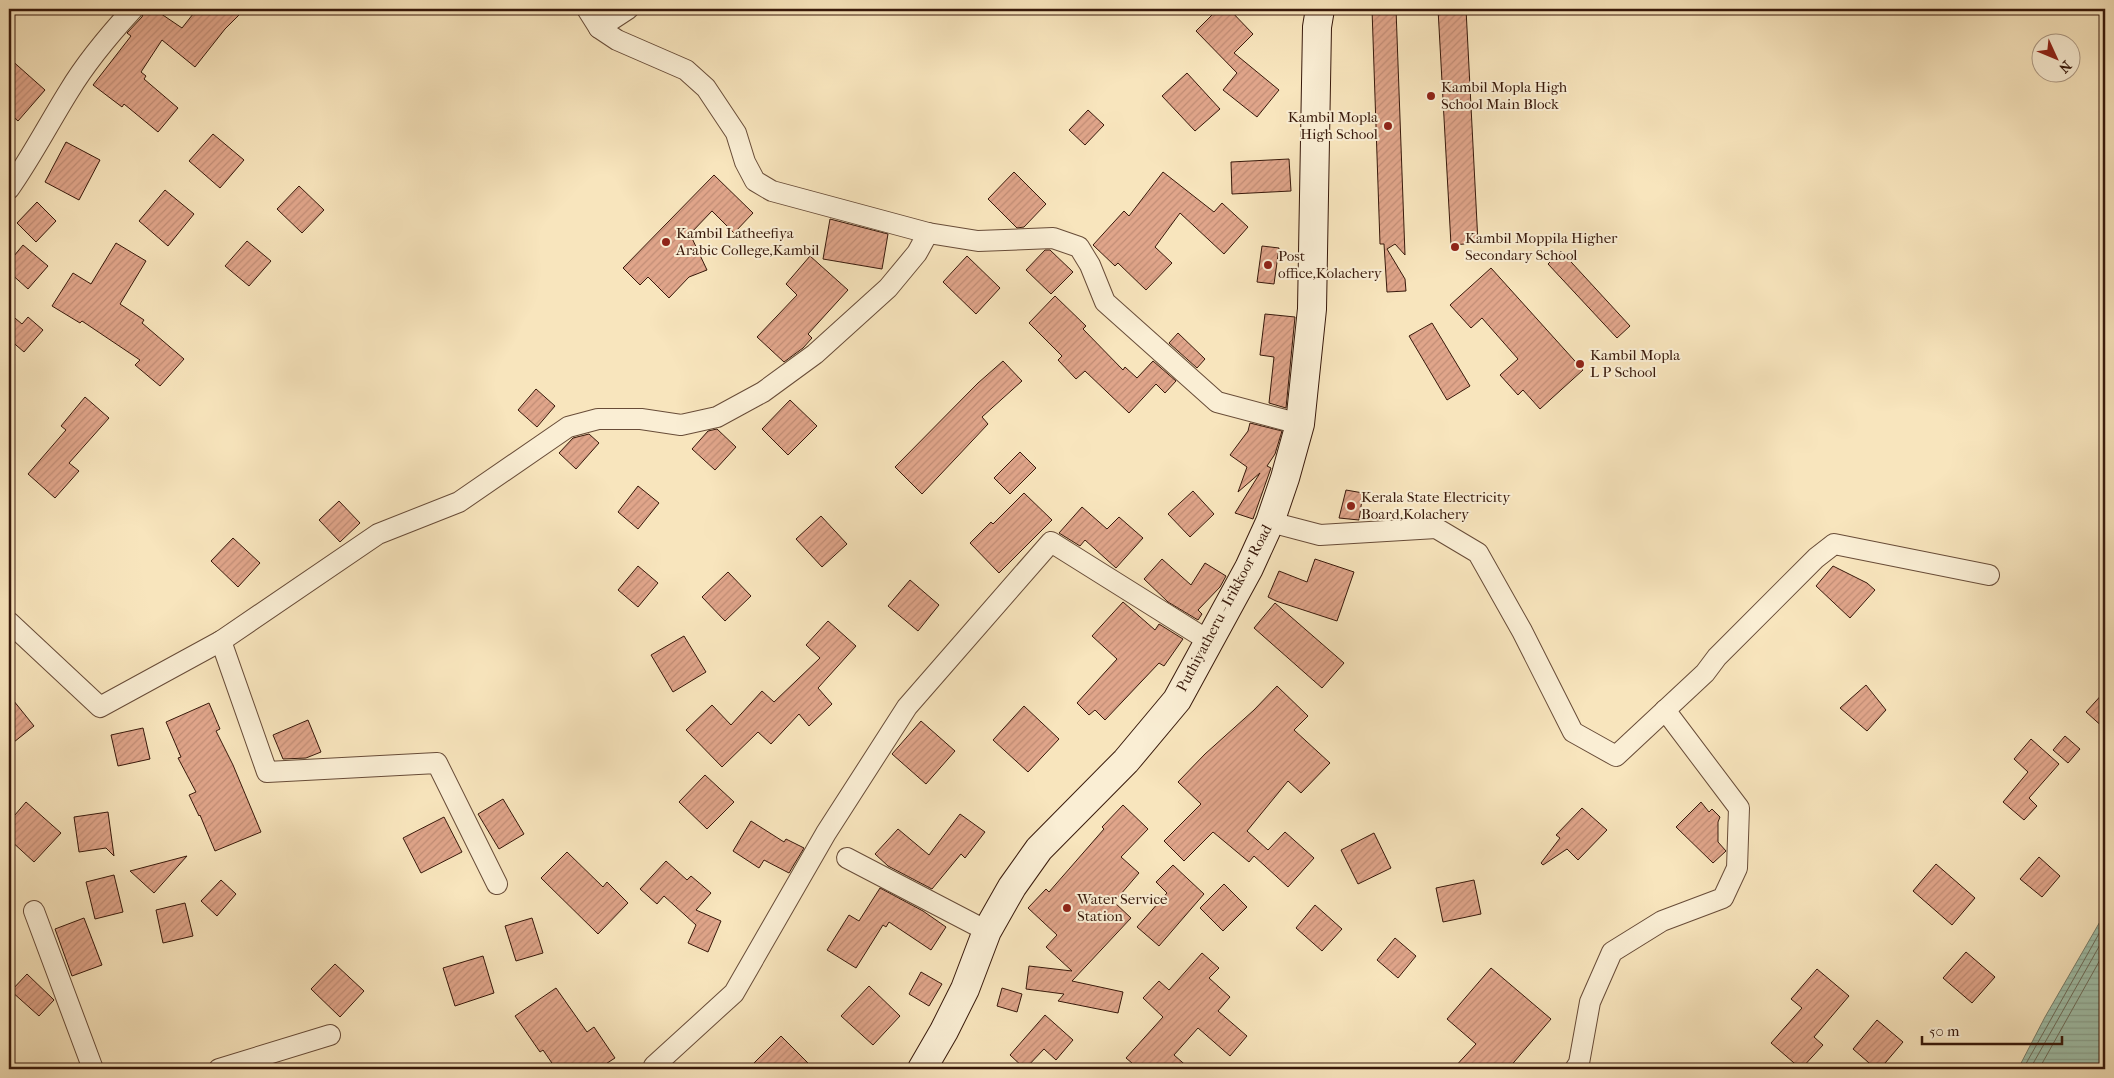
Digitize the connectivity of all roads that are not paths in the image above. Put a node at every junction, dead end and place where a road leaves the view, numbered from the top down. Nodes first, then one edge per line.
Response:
1 (133, 9) edge
2 (587, 9) edge
3 (628, 9) edge
4 (1320, 9) edge
5 (599, 28) junction
6 (9, 189) edge
7 (928, 233) junction
8 (1300, 424) junction
9 (1270, 522) junction
10 (1989, 575) dead end
11 (9, 622) edge
12 (221, 641) junction
13 (1210, 641) junction
14 (1665, 710) junction
15 (847, 858) dead end
16 (497, 884) dead end
17 (34, 911) dead end
18 (987, 931) junction
19 (330, 1035) dead end
20 (654, 1066) dead end
21 (93, 1069) edge
22 (219, 1069) edge
23 (922, 1069) edge
24 (1575, 1069) edge

1 - 6 street
2 - 5 street
3 - 5 street
4 - 8 main road, Puthiyatheru - Irikkoor Road
5 - 7 street
7 - 8 street
7 - 12 street
8 - 9 main road, Puthiyatheru - Irikkoor Road
9 - 13 main road, Puthiyatheru - Irikkoor Road
9 - 14 street
10 - 14 street
11 - 12 street
12 - 16 street
13 - 18 main road, Puthiyatheru - Irikkoor Road
13 - 20 street
14 - 24 street
15 - 18 street
17 - 21 street
18 - 23 main road, Puthiyatheru - Irikkoor Road
19 - 22 street

